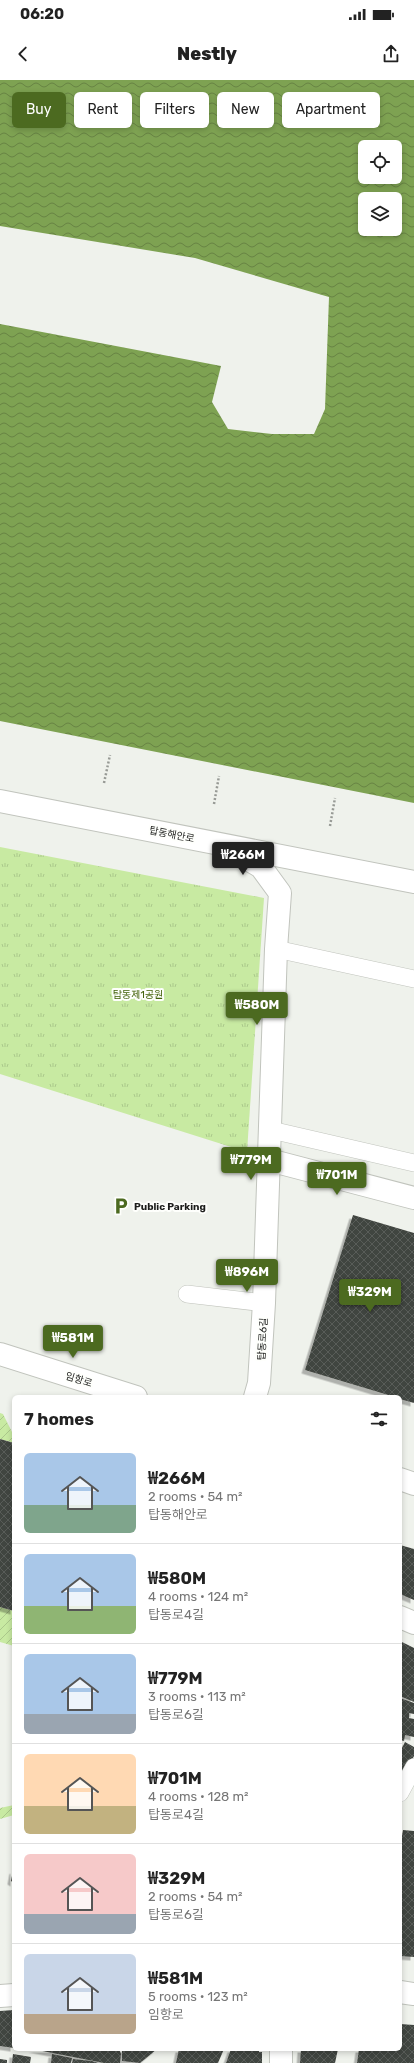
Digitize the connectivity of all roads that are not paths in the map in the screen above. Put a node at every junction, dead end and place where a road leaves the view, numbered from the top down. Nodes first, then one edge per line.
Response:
1 (0, 801) edge
2 (220, 843) junction
3 (414, 882) edge
4 (276, 949) junction
5 (414, 979) edge
6 (271, 1130) junction
7 (269, 1160) junction
8 (414, 1163) edge
9 (414, 1198) edge
10 (186, 1294) dead end
11 (264, 1303) junction
12 (0, 1354) edge
13 (130, 1395) edge
14 (256, 1395) edge
15 (402, 1480) edge
16 (414, 1484) edge
17 (402, 1618) edge
18 (414, 1623) edge
19 (414, 1767) edge
20 (402, 1792) edge
21 (402, 1992) edge
22 (414, 1994) edge
23 (12, 1995) edge
24 (0, 1996) edge
25 (281, 2051) edge
26 (281, 2063) edge

1 - 2 street, 탑동해안로
2 - 3 street, 탑동해안로
2 - 4 street, 탑동로6길
4 - 5 lane
4 - 6 street, 탑동로6길
6 - 7 street, 탑동로6길
6 - 8 lane
7 - 9 street
7 - 11 street, 탑동로6길
10 - 11 lane
11 - 14 street, 탑동로6길
12 - 13 street, 임항로
15 - 16 street
17 - 18 street
19 - 20 lane
21 - 22 street
23 - 24 street
25 - 26 street

